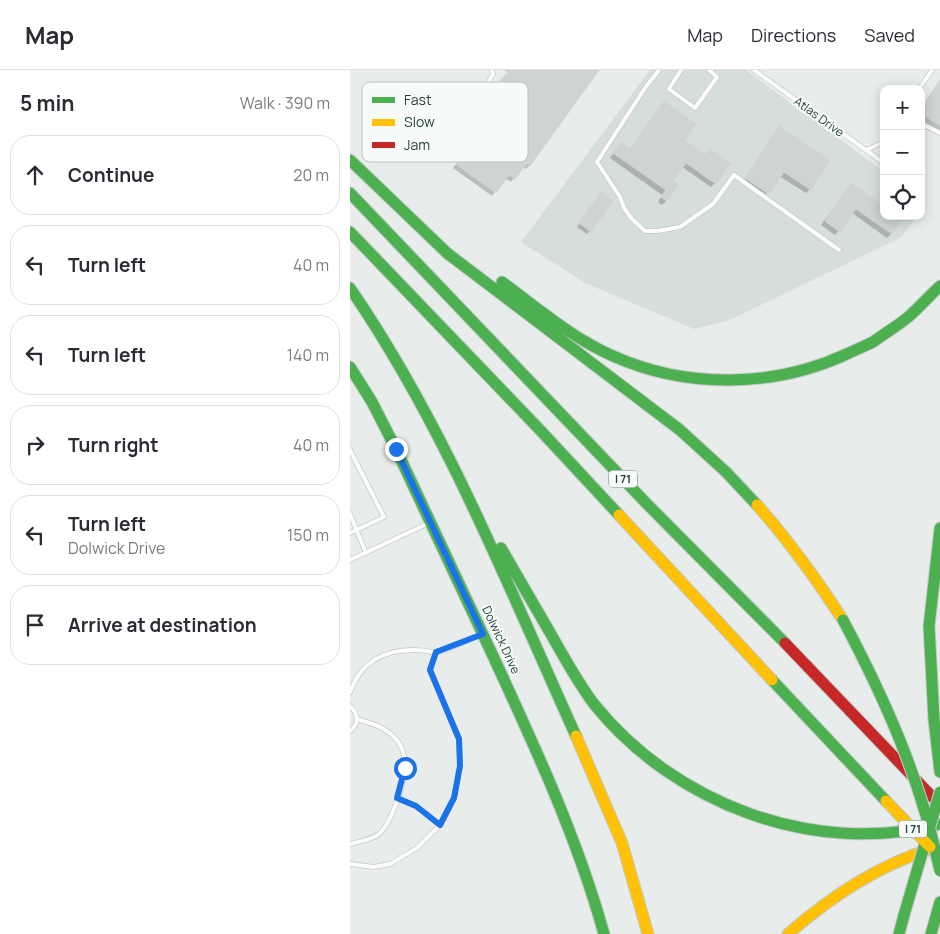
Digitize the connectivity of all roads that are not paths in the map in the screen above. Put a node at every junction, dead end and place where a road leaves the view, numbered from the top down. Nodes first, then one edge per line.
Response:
1 (492, 70) edge
2 (659, 70) edge
3 (681, 70) edge
4 (709, 70) edge
5 (754, 70) edge
6 (932, 70) edge
7 (489, 82) edge
8 (923, 85) edge
9 (925, 126) edge
10 (940, 133) edge
11 (880, 144) edge
12 (866, 150) junction
13 (350, 160) edge
14 (880, 160) edge
15 (350, 193) edge
16 (350, 232) edge
17 (839, 250) dead end
18 (447, 253) junction
19 (940, 286) edge
20 (350, 288) edge
21 (350, 367) edge
22 (350, 450) edge
23 (456, 470) junction
24 (350, 514) edge
25 (431, 522) junction
26 (940, 528) edge
27 (357, 530) junction
28 (350, 533) edge
29 (366, 553) junction
30 (350, 560) edge
31 (483, 634) junction
32 (436, 652) junction
33 (350, 692) edge
34 (350, 706) edge
35 (357, 719) junction
36 (350, 731) edge
37 (940, 772) edge
38 (940, 792) edge
39 (397, 798) junction
40 (940, 805) edge
41 (940, 824) edge
42 (440, 825) junction
43 (350, 844) edge
44 (940, 846) edge
45 (940, 858) edge
46 (350, 864) edge
47 (940, 872) edge
48 (940, 902) edge
49 (604, 934) edge
50 (648, 934) edge
51 (788, 934) edge
52 (899, 934) edge
53 (931, 934) edge

1 - 7 lane
2 - 17 lane
3 - 4 lane
5 - 12 lane, Atlas Drive
6 - 8 lane
9 - 10 lane
11 - 12 lane
12 - 14 lane, Atlas Drive
13 - 18 main road
15 - 40 main road, I 71, bridge
16 - 45 main road, I 71, bridge
18 - 19 main road
18 - 47 main road, bridge
20 - 23 main road
21 - 25 main road, Dolwick Drive
22 - 27 lane
23 - 41 main road
23 - 50 main road
24 - 27 lane
25 - 29 lane
25 - 31 main road, Dolwick Drive
26 - 37 main road
27 - 28 lane
27 - 29 lane
29 - 30 lane
31 - 32 lane
31 - 49 main road, Dolwick Drive
32 - 33 lane
32 - 42 lane
34 - 35 lane
35 - 36 lane
35 - 39 lane
38 - 52 main road, bridge
39 - 42 lane
39 - 43 lane
42 - 46 lane
44 - 51 main road
48 - 53 main road

